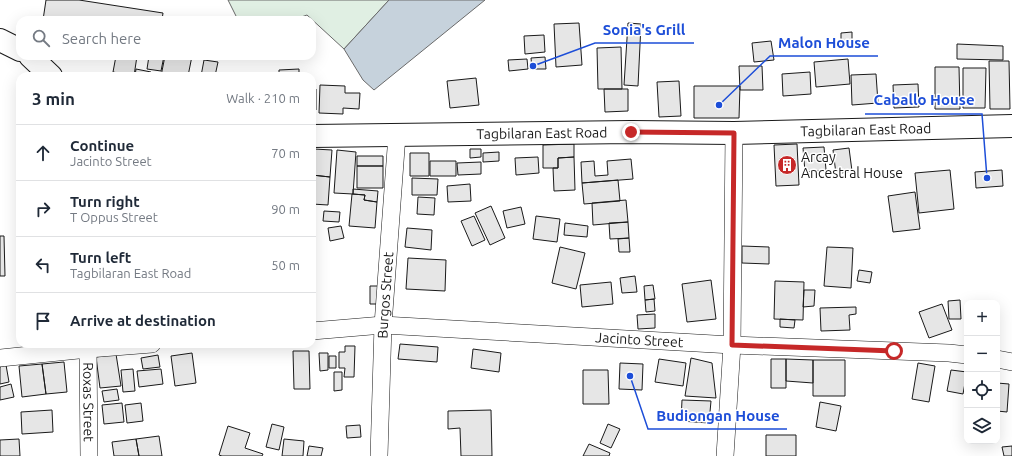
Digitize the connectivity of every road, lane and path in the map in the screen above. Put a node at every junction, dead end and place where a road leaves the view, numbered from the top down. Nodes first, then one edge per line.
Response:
1 (0, 40) edge
2 (16, 48) edge
3 (34, 60) edge
4 (46, 72) edge
5 (1012, 126) edge
6 (734, 133) junction
7 (397, 135) junction
8 (316, 136) edge
9 (383, 325) junction
10 (316, 331) edge
11 (732, 345) junction
12 (101, 348) edge
13 (88, 349) junction
14 (964, 356) edge
15 (0, 358) edge
16 (1000, 360) edge
17 (1012, 362) edge
18 (89, 456) edge
19 (379, 456) edge
20 (725, 456) edge

1 - 2 main road
3 - 4 main road
5 - 6 main road, Tagbilaran East Road
6 - 7 main road, Tagbilaran East Road
6 - 11 street
7 - 8 main road, Tagbilaran East Road
7 - 9 street, Burgos Street
9 - 10 street, Jacinto Street
9 - 11 street, Jacinto Street
9 - 19 street, Burgos Street
11 - 14 street, Jacinto Street
11 - 20 street
12 - 13 street
13 - 15 street
13 - 18 street, Roxas Street
16 - 17 street

